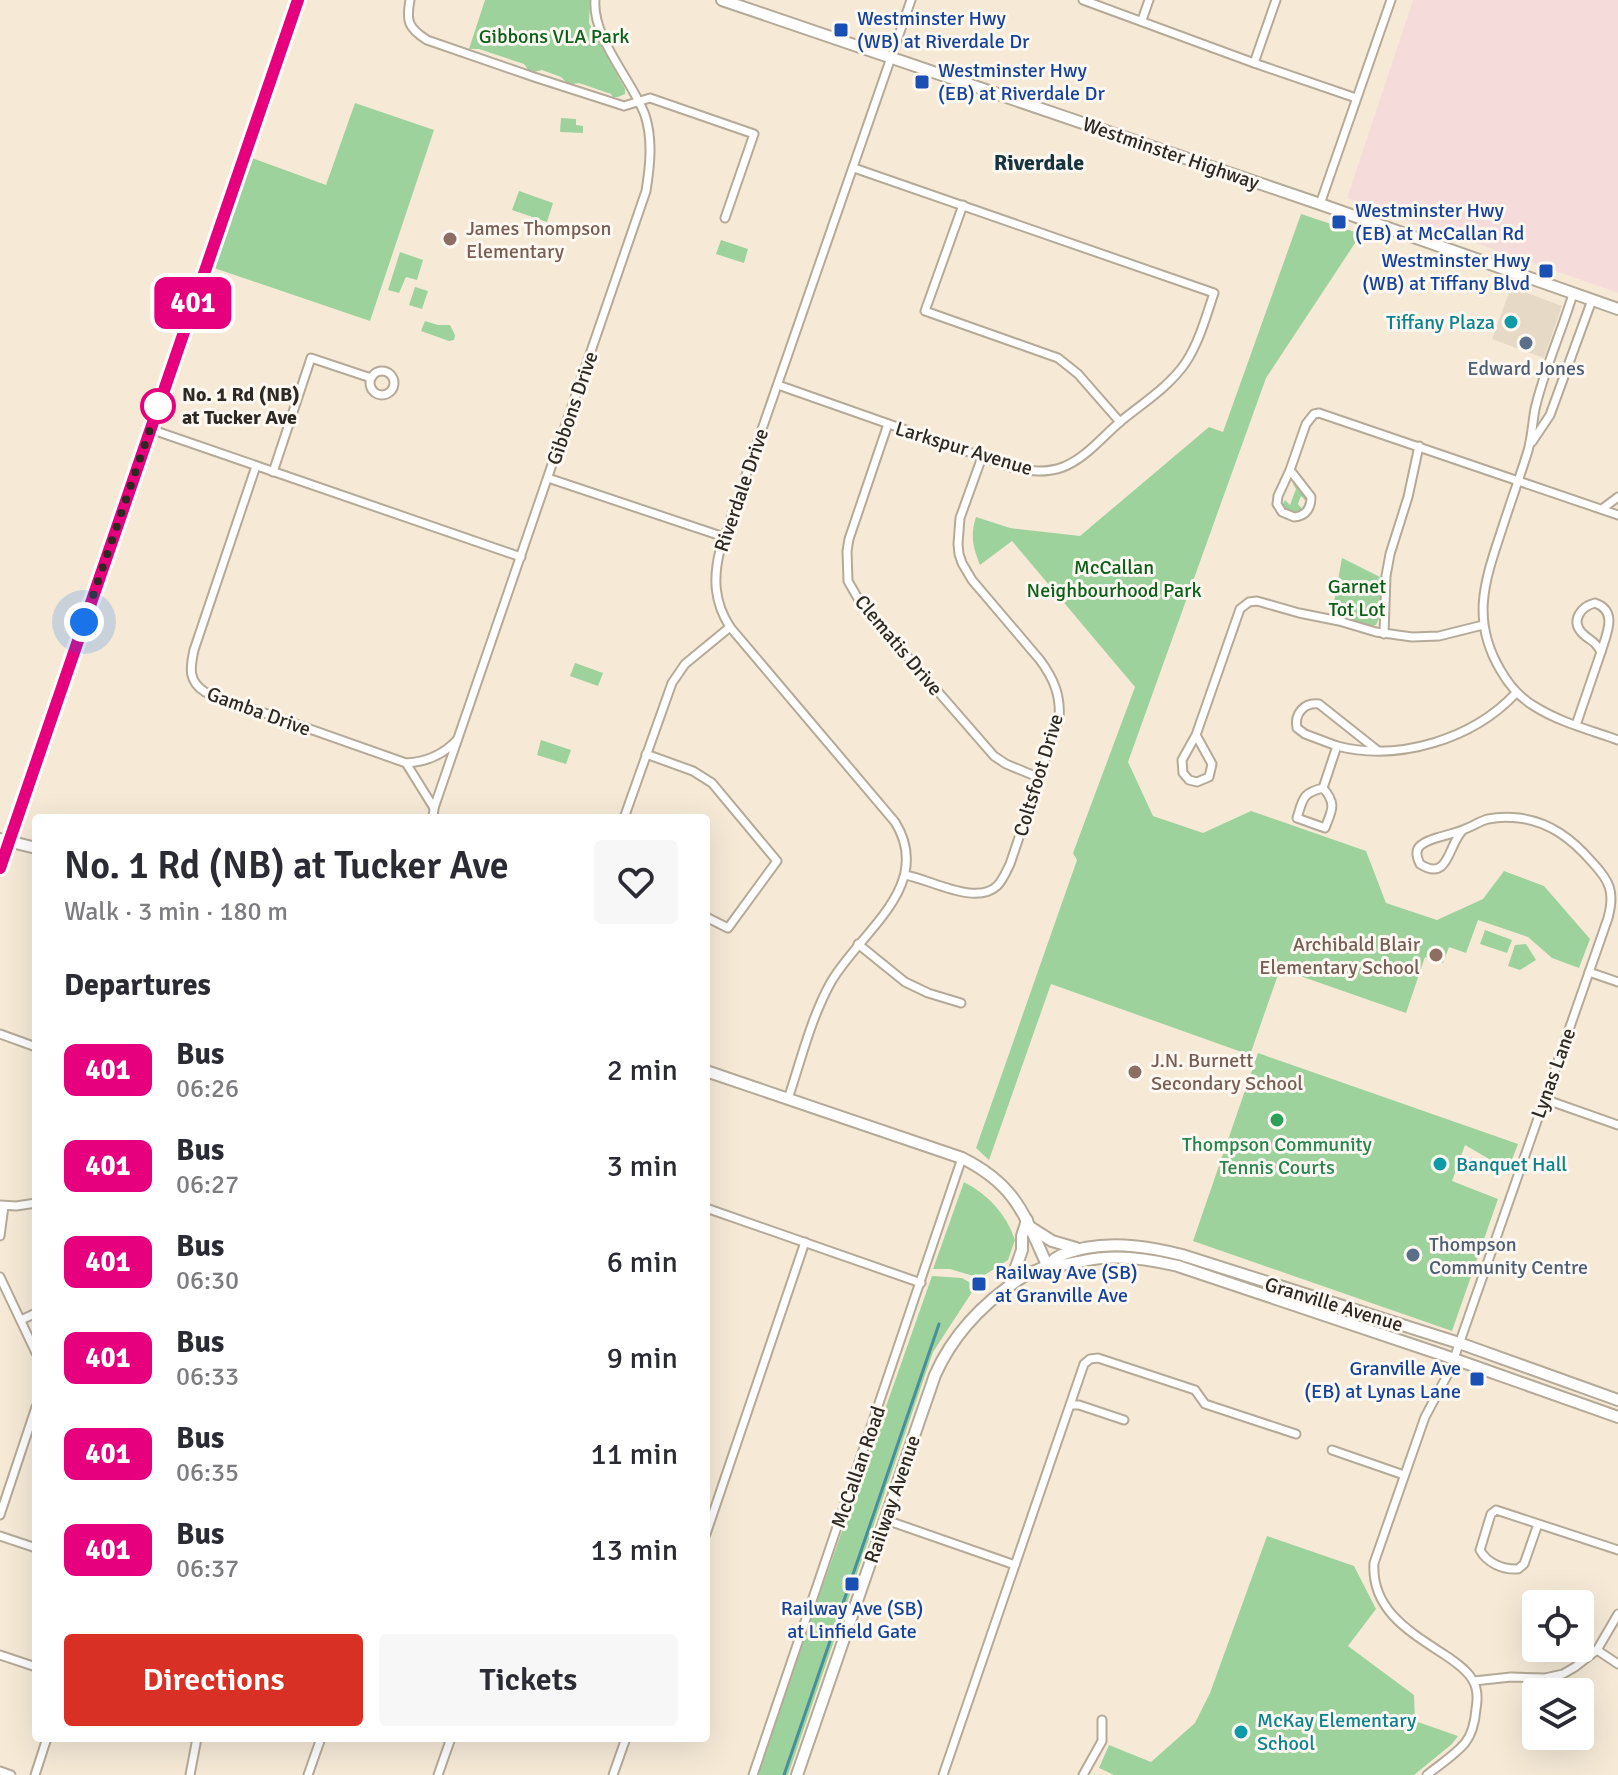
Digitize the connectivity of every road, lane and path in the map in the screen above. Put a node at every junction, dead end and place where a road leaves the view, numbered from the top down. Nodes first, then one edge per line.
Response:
1 (298, 0) edge
2 (410, 0) edge
3 (595, 0) edge
4 (722, 0) edge
5 (911, 0) edge
6 (1083, 0) edge
7 (1149, 0) edge
8 (1276, 0) edge
9 (1391, 0) edge
10 (1142, 20) junction
11 (891, 57) junction
12 (1254, 63) junction
13 (1356, 98) junction
14 (639, 100) junction
15 (854, 168) junction
16 (1320, 204) junction
17 (963, 205) junction
18 (725, 218) dead end
19 (1573, 294) junction
20 (1592, 300) junction
21 (1618, 309) edge
22 (371, 378) dead end
23 (778, 385) junction
24 (1120, 422) junction
25 (888, 424) junction
26 (150, 429) junction
27 (1531, 444) junction
28 (1419, 446) junction
29 (982, 457) junction
30 (256, 466) junction
31 (1290, 470) junction
32 (273, 472) junction
33 (548, 478) junction
34 (1518, 480) junction
35 (1618, 497) edge
36 (1602, 509) junction
37 (1618, 515) edge
38 (724, 537) junction
39 (521, 557) junction
40 (1483, 625) junction
41 (730, 627) junction
42 (1384, 634) junction
43 (1601, 652) junction
44 (1516, 693) junction
45 (1576, 725) junction
46 (1196, 735) junction
47 (459, 739) junction
48 (1618, 740) edge
49 (1337, 746) junction
50 (1378, 751) junction
51 (646, 754) junction
52 (406, 763) junction
53 (1040, 778) junction
54 (1323, 788) junction
55 (434, 808) junction
56 (433, 814) edge
57 (625, 814) edge
58 (1463, 830) junction
59 (5, 840) edge
60 (32, 847) edge
61 (0, 868) edge
62 (905, 875) junction
63 (710, 919) edge
64 (858, 944) junction
65 (1589, 972) junction
66 (1618, 982) edge
67 (961, 1003) dead end
68 (0, 1034) edge
69 (32, 1046) edge
70 (710, 1072) edge
71 (788, 1099) junction
72 (1544, 1099) junction
73 (1618, 1125) edge
74 (962, 1158) junction
75 (32, 1203) edge
76 (2, 1206) edge
77 (710, 1209) edge
78 (1028, 1223) junction
79 (0, 1236) edge
80 (805, 1242) junction
81 (1082, 1248) junction
82 (1047, 1265) junction
83 (0, 1277) edge
84 (921, 1283) junction
85 (1009, 1287) junction
86 (32, 1315) edge
87 (21, 1320) junction
88 (1459, 1343) junction
89 (32, 1344) edge
90 (1454, 1359) junction
91 (1618, 1400) edge
92 (1071, 1405) junction
93 (1618, 1417) edge
94 (32, 1419) edge
95 (1124, 1420) dead end
96 (1296, 1434) dead end
97 (1332, 1450) dead end
98 (1404, 1475) junction
99 (0, 1515) edge
100 (710, 1519) edge
101 (886, 1520) junction
102 (1538, 1524) junction
103 (0, 1536) edge
104 (32, 1547) edge
105 (1618, 1550) edge
106 (1015, 1565) junction
107 (1618, 1614) edge
108 (1597, 1650) junction
109 (0, 1655) edge
110 (1618, 1664) edge
111 (32, 1666) edge
112 (1474, 1681) junction
113 (1102, 1720) dead end
114 (46, 1742) edge
115 (196, 1742) edge
116 (320, 1742) edge
117 (450, 1742) edge
118 (625, 1742) edge
119 (0, 1771) edge
120 (11, 1775) edge
121 (35, 1775) edge
122 (190, 1775) edge
123 (308, 1775) edge
124 (438, 1775) edge
125 (613, 1775) edge
126 (753, 1775) edge
127 (797, 1775) edge
128 (943, 1775) edge
129 (1083, 1775) edge
130 (1427, 1775) edge

1 - 26 main road
2 - 14 street
3 - 14 street, Gibbons Drive
4 - 11 main road, Westminster Highway
5 - 11 street, Riverdale Drive
6 - 10 street
7 - 10 street
8 - 12 street
9 - 13 street
10 - 12 street
11 - 15 street, Riverdale Drive
11 - 16 main road, Westminster Highway
12 - 13 street
13 - 16 street
14 - 18 street
14 - 33 street, Gibbons Drive
15 - 17 street
15 - 23 street, Riverdale Drive
16 - 19 main road, Westminster Highway
17 - 24 street
17 - 24 street, Larkspur Avenue
19 - 20 main road, Westminster Highway
19 - 27 street
20 - 21 main road, Westminster Highway
20 - 27 street
22 - 32 street
23 - 25 street, Larkspur Avenue
23 - 38 street, Riverdale Drive
24 - 29 street, Larkspur Avenue
25 - 29 street, Larkspur Avenue
25 - 53 street, Clematis Drive
26 - 30 street
26 - 59 main road
27 - 34 street
28 - 31 street
28 - 34 street
28 - 42 street
29 - 53 street, Coltsfoot Drive
30 - 32 street
30 - 52 street, Gamba Drive
31 - 31 street
32 - 39 street
33 - 38 street
33 - 39 street, Gibbons Drive
34 - 36 street
34 - 40 street
35 - 36 street
36 - 37 street
38 - 41 street, Riverdale Drive
39 - 47 street, Gibbons Drive
40 - 42 street
40 - 44 street
41 - 51 street
41 - 62 street, Riverdale Drive
42 - 46 street
43 - 43 street
43 - 45 street
44 - 45 street
44 - 50 street
45 - 48 street
46 - 46 street
47 - 52 street
47 - 55 street, Gibbons Drive
49 - 50 street
49 - 50 street
49 - 54 street
51 - 57 street
51 - 63 street
52 - 55 street
53 - 62 street, Coltsfoot Drive
54 - 54 street
55 - 56 street, Gibbons Drive
58 - 58 street
58 - 65 street, Lynas Lane
59 - 60 main road
59 - 61 main road
62 - 64 street
64 - 67 street
64 - 71 street
65 - 66 street
65 - 72 street, Lynas Lane
68 - 69 street
70 - 71 main road
71 - 74 main road
72 - 73 street
72 - 88 street, Lynas Lane
74 - 78 main road
74 - 84 street, McCallan Road
75 - 76 street
76 - 79 street
77 - 80 street
78 - 81 main road
78 - 82 main road
78 - 85 main road
80 - 84 street
80 - 100 street
81 - 82 main road, Granville Avenue
81 - 88 main road, Granville Avenue
82 - 85 main road, Railway Avenue
82 - 90 main road, Granville Avenue
83 - 87 street
84 - 126 street, McCallan Road
85 - 101 main road, Railway Avenue
86 - 87 street
87 - 89 street
88 - 90 street, Lynas Lane
88 - 91 main road, Granville Avenue
90 - 93 main road, Granville Avenue
90 - 98 street, Lynas Lane
92 - 95 street
92 - 96 street
92 - 106 street
94 - 99 street
97 - 98 street
98 - 112 street, Lynas Lane
101 - 106 street
101 - 127 main road, Railway Avenue
102 - 102 street
102 - 105 street
103 - 104 street
106 - 128 street
107 - 108 street
108 - 110 street
108 - 112 street
109 - 111 street
112 - 130 street
113 - 129 street
114 - 121 street
115 - 122 street
116 - 123 street
117 - 124 street
118 - 125 street
119 - 120 street

